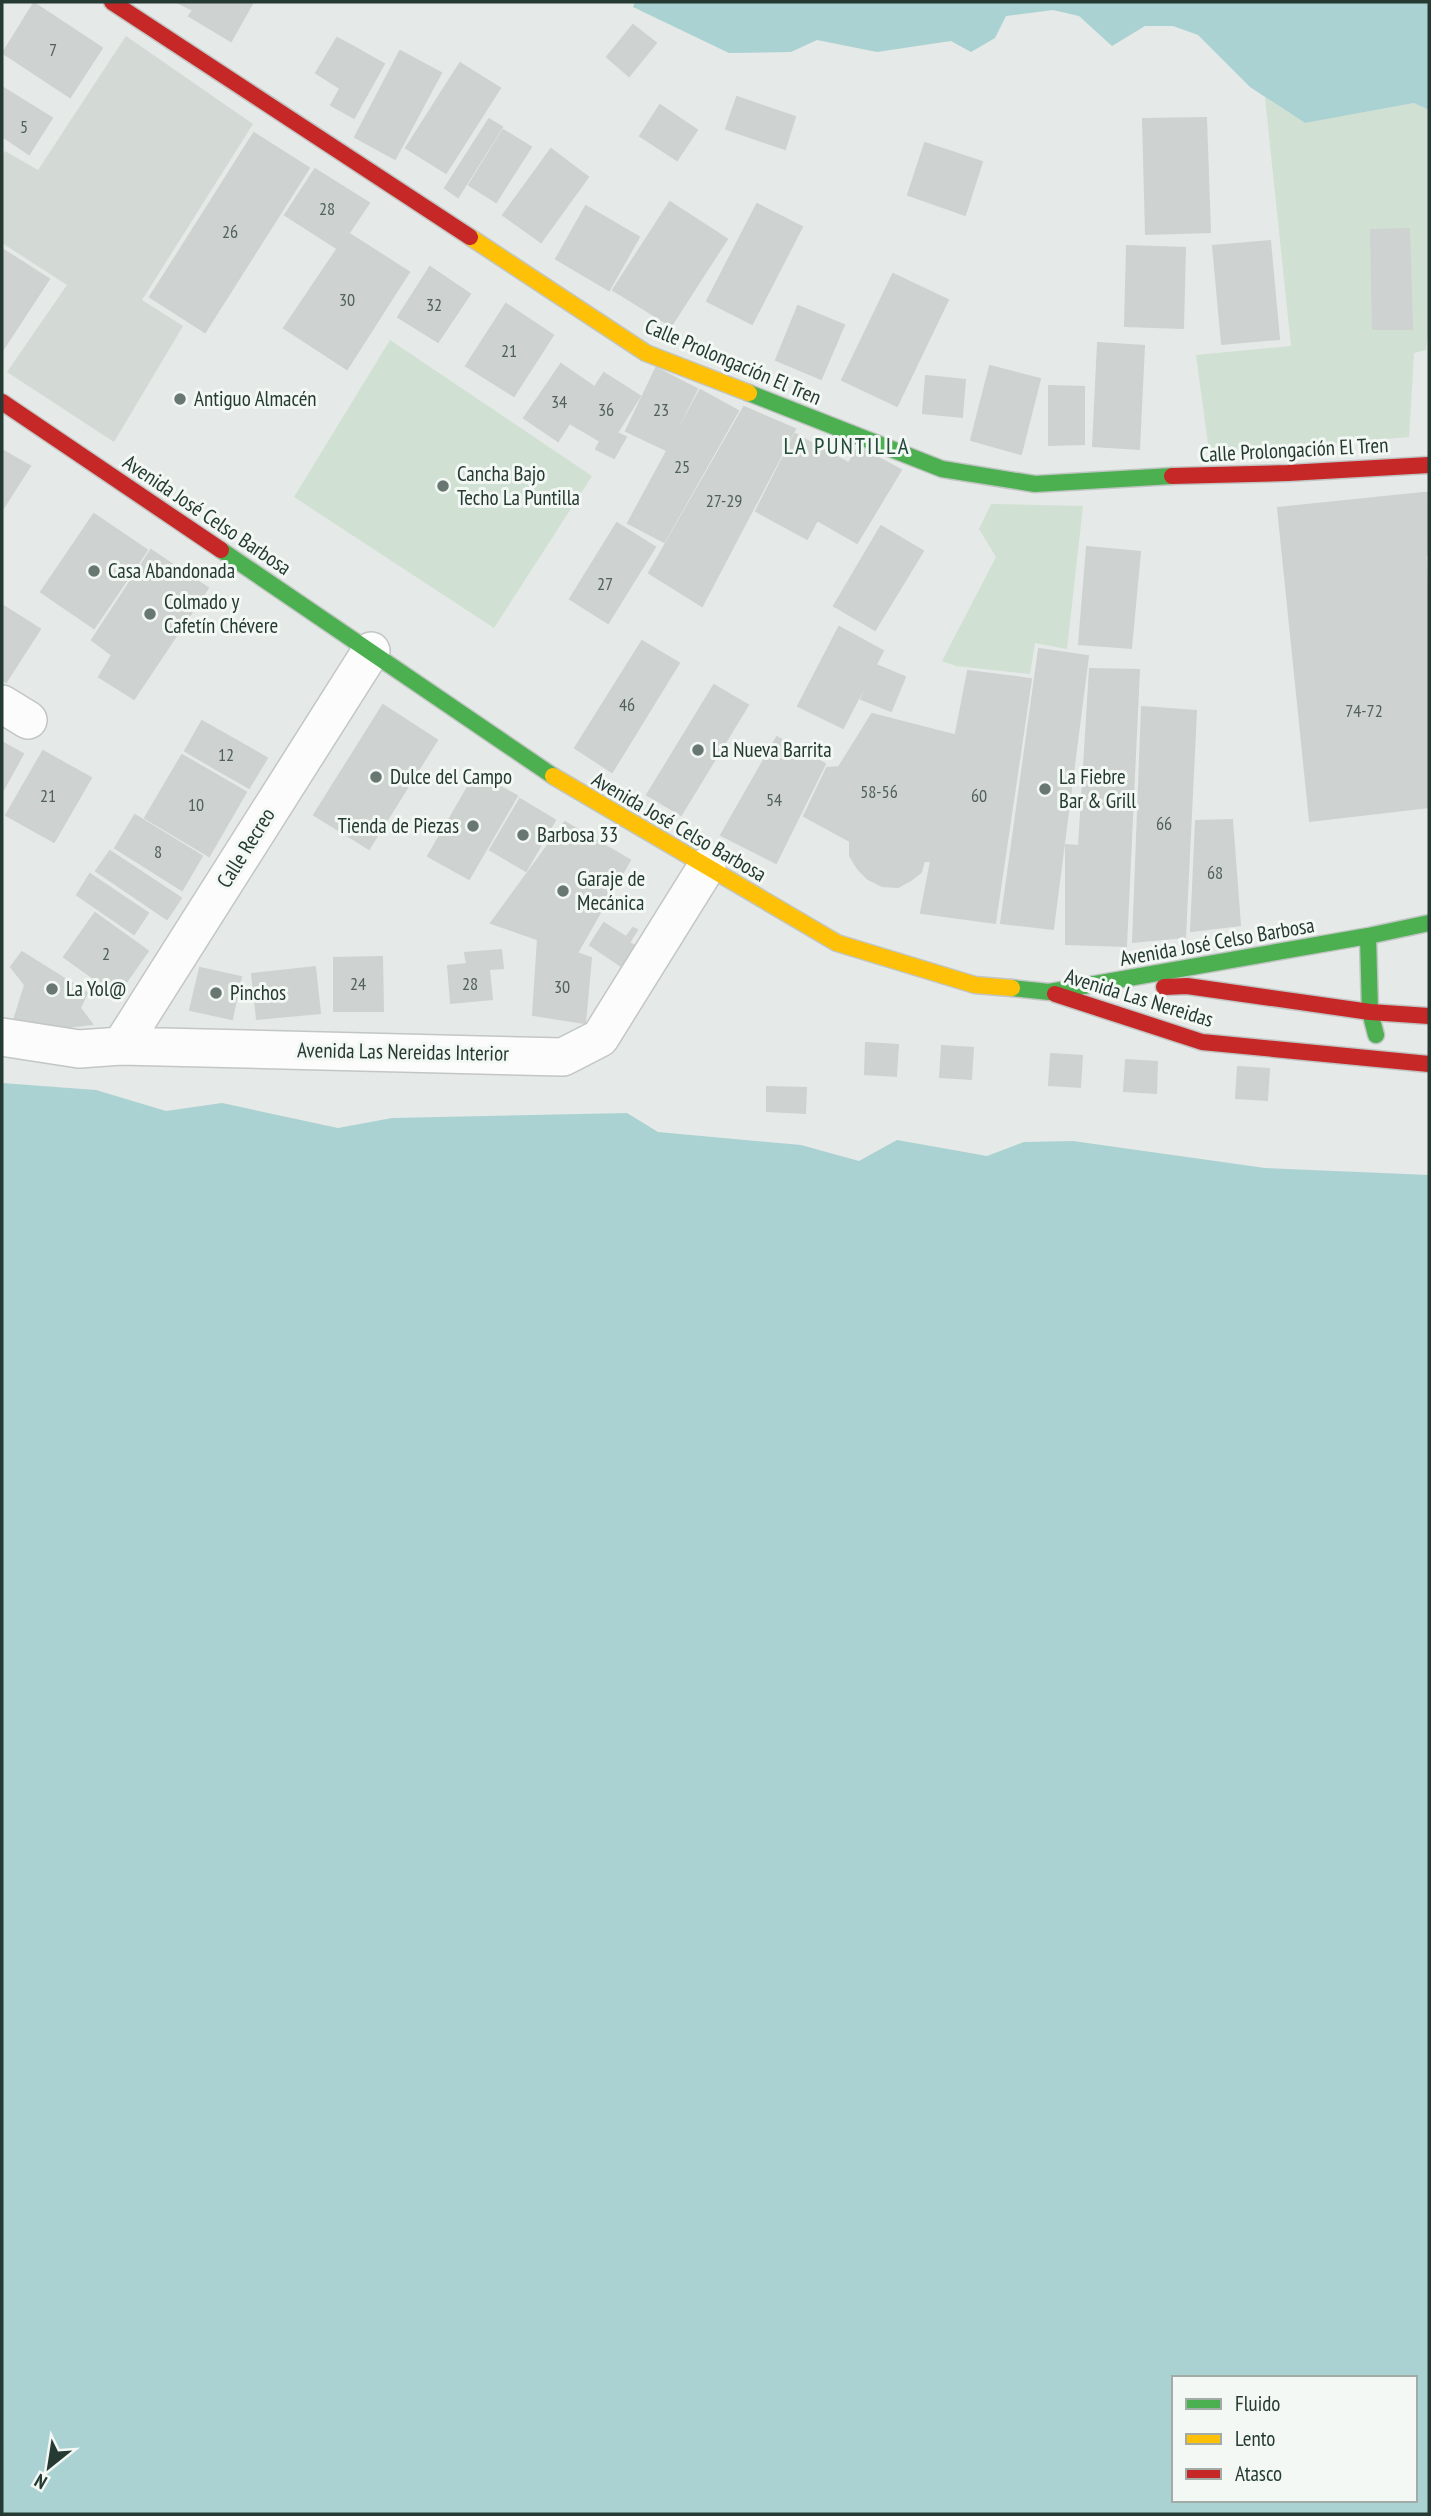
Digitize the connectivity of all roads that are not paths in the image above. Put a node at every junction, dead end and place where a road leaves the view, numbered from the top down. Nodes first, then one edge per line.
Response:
1 (113, 2) edge
2 (2, 402) edge
3 (1429, 465) edge
4 (371, 651) junction
5 (707, 866) junction
6 (1429, 923) edge
7 (1368, 936) junction
8 (1049, 992) junction
9 (1370, 1012) junction
10 (1429, 1016) edge
11 (2, 1037) edge
12 (121, 1046) junction
13 (1383, 1060) junction
14 (1429, 1064) edge

1 - 3 street, Calle Prolongación El Tren
2 - 4 street, Avenida José Celso Barbosa
4 - 5 street, Avenida José Celso Barbosa
4 - 12 street, Calle Recreo
5 - 8 street, Avenida José Celso Barbosa
5 - 12 street, Avenida Las Nereidas Interior
6 - 7 street, Avenida José Celso Barbosa
7 - 8 street, Avenida José Celso Barbosa
7 - 9 street
8 - 9 street, Avenida Las Nereidas
8 - 13 street, Avenida Las Nereidas
9 - 10 street, Avenida Las Nereidas
9 - 13 street
11 - 12 street, Avenida Las Nereidas Interior
13 - 14 street, Avenida Las Nereidas

